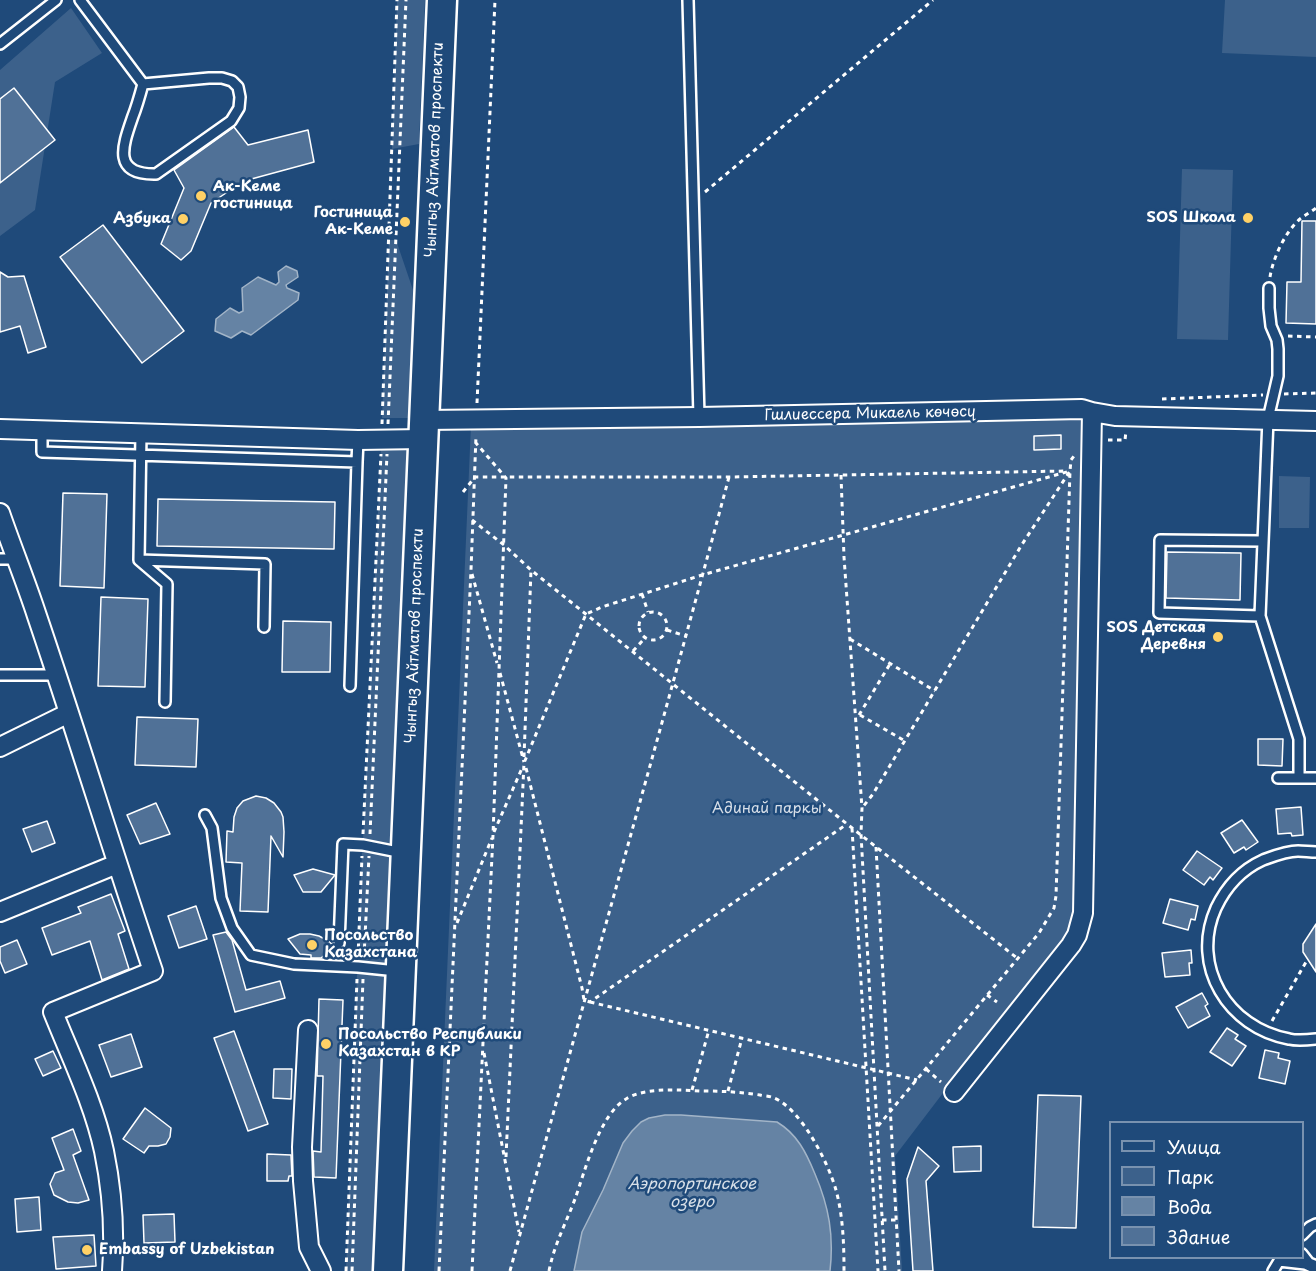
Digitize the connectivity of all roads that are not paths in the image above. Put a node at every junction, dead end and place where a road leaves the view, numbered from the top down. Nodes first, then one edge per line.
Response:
1 (56, 0) edge
2 (80, 0) edge
3 (442, 0) edge
4 (688, 0) edge
5 (0, 44) edge
6 (143, 84) junction
7 (1269, 288) road end
8 (1092, 412) junction
9 (699, 417) junction
10 (1268, 419) junction
11 (1316, 421) edge
12 (0, 429) edge
13 (42, 430) junction
14 (424, 430) junction
15 (141, 433) junction
16 (358, 440) junction
17 (141, 456) junction
18 (357, 462) junction
19 (0, 513) edge
20 (1262, 541) junction
21 (8, 559) edge
22 (139, 560) junction
23 (1260, 616) junction
24 (264, 627) dead end
25 (0, 675) edge
26 (57, 675) junction
27 (350, 686) dead end
28 (165, 702) dead end
29 (69, 713) junction
30 (0, 747) edge
31 (1278, 778) dead end
32 (1299, 778) junction
33 (1316, 778) edge
34 (205, 815) dead end
35 (1316, 852) edge
36 (406, 854) junction
37 (117, 864) junction
38 (0, 912) edge
39 (339, 943) dead end
40 (401, 971) junction
41 (308, 1030) dead end
42 (1316, 1040) edge
43 (954, 1092) dead end
44 (1316, 1224) edge
45 (1304, 1233) edge
46 (1304, 1257) edge
47 (1316, 1267) edge
48 (112, 1271) edge
49 (321, 1271) edge
50 (388, 1271) edge
51 (1273, 1271) edge

1 - 5 lane
2 - 6 lane
3 - 14 main road, Чынгыз Айтматов проспекти
4 - 9 lane
6 - 6 lane
7 - 10 lane
8 - 9 street, Гшлиессера Микаель көчөсү
8 - 10 street, Гшлиессера Микаель көчөсү
8 - 43 street
9 - 14 street, Гшлиессера Микаель көчөсү
10 - 11 street, Гшлиессера Микаель көчөсү
10 - 20 lane
12 - 13 street, Гшлиессера Микаель көчөсү
13 - 15 street, Гшлиессера Микаель көчөсү
13 - 17 lane
14 - 16 street, Гшлиессера Микаель көчөсү
14 - 36 main road, Чынгыз Айтматов проспекти
15 - 16 street, Гшлиессера Микаель көчөсү
15 - 17 lane
16 - 18 lane
17 - 18 lane
17 - 22 lane
18 - 27 lane
19 - 21 street
20 - 23 lane
20 - 23 lane
21 - 26 street
22 - 24 lane
22 - 28 lane
23 - 32 lane
25 - 26 lane
26 - 29 street
29 - 30 street
29 - 37 street
31 - 32 lane
32 - 33 lane
34 - 40 lane
35 - 42 lane
36 - 39 lane
36 - 40 main road, Чынгыз Айтматов проспекти
37 - 38 street
37 - 48 street
40 - 50 main road, Чынгыз Айтматов проспекти
41 - 49 street
44 - 45 lane
46 - 47 lane
47 - 51 lane

